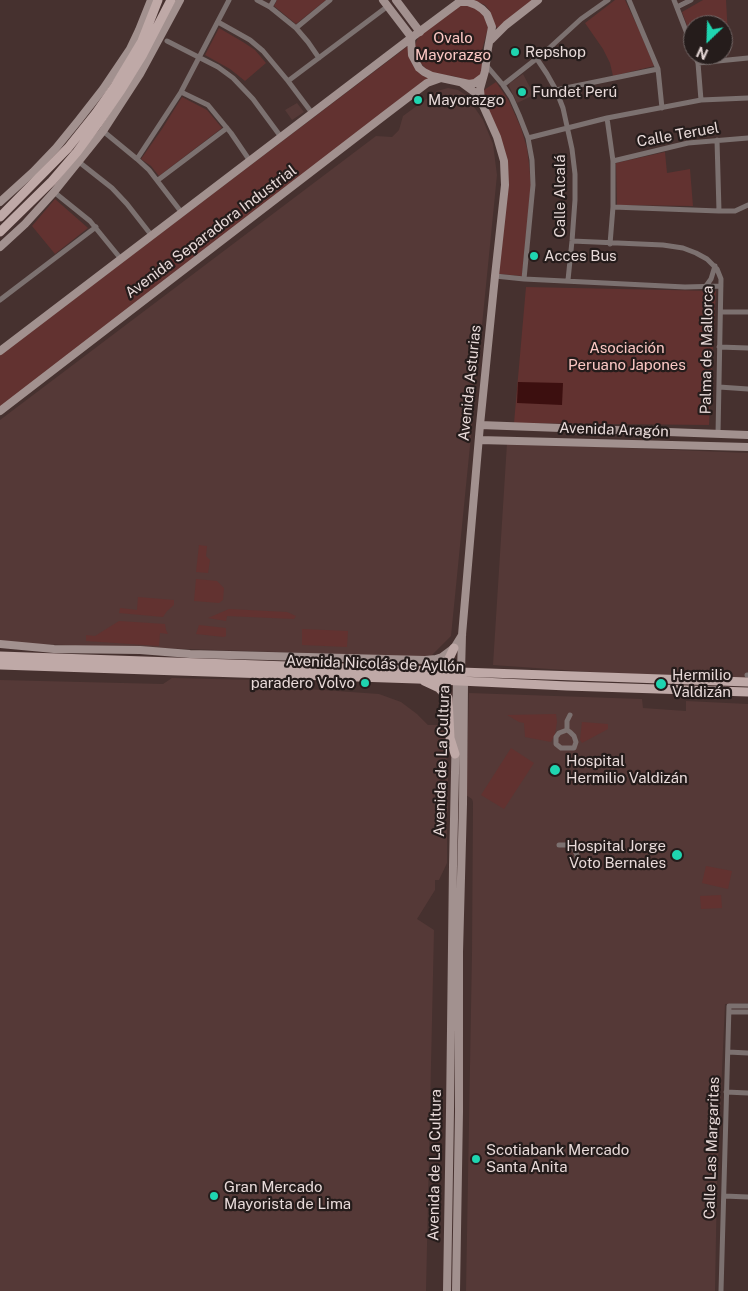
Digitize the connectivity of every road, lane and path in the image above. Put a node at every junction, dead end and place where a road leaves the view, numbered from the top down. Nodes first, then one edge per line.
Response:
1 (151, 0) edge
2 (158, 0) edge
3 (171, 0) edge
4 (180, 0) edge
5 (229, 0) edge
6 (257, 0) edge
7 (274, 0) edge
8 (330, 0) edge
9 (396, 0) edge
10 (538, 0) edge
11 (608, 0) edge
12 (629, 0) edge
13 (674, 0) edge
14 (691, 0) edge
15 (456, 2) edge
16 (385, 3) edge
17 (270, 7) junction
18 (677, 7) junction
19 (218, 22) junction
20 (683, 23) edge
21 (296, 28) junction
22 (420, 32) junction
23 (412, 38) junction
24 (167, 41) dead end
25 (489, 41) junction
26 (199, 58) junction
27 (319, 58) junction
28 (748, 58) edge
29 (537, 59) junction
30 (733, 60) edge
31 (486, 65) junction
32 (698, 65) edge
33 (658, 69) junction
34 (483, 77) junction
35 (441, 78) junction
36 (288, 81) junction
37 (462, 83) junction
38 (503, 85) junction
39 (556, 90) junction
40 (182, 92) junction
41 (748, 98) edge
42 (701, 100) junction
43 (481, 101) junction
44 (662, 108) junction
45 (312, 114) junction
46 (607, 118) junction
47 (568, 127) junction
48 (227, 128) junction
49 (103, 131) junction
50 (281, 137) junction
51 (528, 138) junction
52 (748, 138) edge
53 (717, 140) junction
54 (137, 159) junction
55 (250, 161) junction
56 (613, 161) junction
57 (79, 162) junction
58 (158, 180) junction
59 (54, 192) junction
60 (0, 202) edge
61 (748, 205) edge
62 (613, 207) junction
63 (719, 211) junction
64 (182, 213) junction
65 (0, 217) edge
66 (96, 227) junction
67 (0, 232) edge
68 (152, 236) junction
69 (572, 241) junction
70 (610, 244) junction
71 (0, 247) edge
72 (121, 259) junction
73 (714, 266) junction
74 (494, 276) junction
75 (524, 279) junction
76 (568, 280) junction
77 (706, 286) junction
78 (721, 286) junction
79 (0, 300) edge
80 (720, 312) junction
81 (748, 312) edge
82 (720, 346) junction
83 (748, 348) edge
84 (0, 352) edge
85 (719, 387) junction
86 (748, 389) edge
87 (0, 411) edge
88 (480, 425) junction
89 (718, 434) junction
90 (748, 435) edge
91 (479, 440) junction
92 (748, 447) edge
93 (462, 635) junction
94 (0, 644) edge
95 (454, 648) junction
96 (0, 654) edge
97 (0, 665) edge
98 (443, 671) junction
99 (461, 678) junction
100 (747, 678) edge
101 (417, 679) junction
102 (748, 692) edge
103 (570, 715) dead end
104 (567, 730) dead end
105 (455, 754) junction
106 (559, 845) dead end
107 (577, 866) dead end
108 (456, 872) junction
109 (748, 1006) edge
110 (729, 1010) junction
111 (748, 1012) edge
112 (728, 1052) junction
113 (748, 1053) edge
114 (726, 1092) junction
115 (748, 1093) edge
116 (724, 1196) junction
117 (748, 1197) edge
118 (447, 1291) edge
119 (456, 1291) edge
120 (721, 1291) edge

1 - 60 main road
2 - 65 main road
3 - 67 main road
4 - 49 main road
5 - 19 street
6 - 17 street
7 - 17 street
8 - 21 street
9 - 22 main road
10 - 25 main road
11 - 29 street
12 - 33 street
13 - 18 street
14 - 18 street
15 - 22 main road
15 - 25 main road
16 - 23 main road
16 - 27 street
17 - 21 street
18 - 20 street
19 - 26 street
19 - 36 street
21 - 27 street
22 - 23 main road
23 - 35 main road
23 - 45 main road
24 - 26 street
25 - 31 main road
26 - 40 street
26 - 50 street
27 - 36 street
28 - 30 street
29 - 38 street
29 - 39 street, Calle Alcalá
31 - 34 main road
31 - 38 street
32 - 42 street
33 - 39 street
33 - 44 street
34 - 37 main road
34 - 43 main road, Avenida Asturias
35 - 37 main road
35 - 87 main road, Avenida Separadora Industrial
36 - 45 street
37 - 43 main road, Avenida Asturias
38 - 51 street
39 - 47 street, Calle Alcalá
40 - 48 street
40 - 54 street
41 - 42 street
42 - 44 street
43 - 74 main road, Avenida Asturias
44 - 46 street
45 - 50 main road
46 - 47 street
46 - 56 street
47 - 51 street
47 - 69 street, Calle Alcalá
48 - 55 street
48 - 58 street
49 - 54 street
49 - 57 main road
50 - 55 main road
51 - 75 street
52 - 53 street, Calle Teruel
53 - 56 street, Calle Teruel
53 - 63 street
54 - 58 street
55 - 64 main road
56 - 62 street
57 - 59 main road
57 - 68 street
58 - 64 street
59 - 66 street
59 - 71 main road
61 - 63 street
62 - 63 street
62 - 70 street
64 - 68 main road
66 - 72 street
66 - 79 street
68 - 72 main road
69 - 70 street, Palma de Mallorca
69 - 76 street, Calle Alcalá
70 - 73 street, Palma de Mallorca
72 - 84 main road
73 - 77 street
73 - 78 street, Palma de Mallorca
74 - 75 street
74 - 88 main road, Avenida Asturias
75 - 76 street
76 - 77 street
77 - 78 street
78 - 80 street, Palma de Mallorca
80 - 81 street
80 - 82 street, Palma de Mallorca
82 - 83 street
82 - 85 street, Palma de Mallorca
85 - 86 street
85 - 89 street, Palma de Mallorca
88 - 89 main road, Avenida Aragón
88 - 91 main road, Avenida Asturias
89 - 90 main road, Avenida Aragón
91 - 92 main road, Avenida Aragón
91 - 93 main road, Avenida Asturias
93 - 95 main road
93 - 99 main road, Avenida Asturias
94 - 95 main road, Avenida Nicolás de Ayllón
95 - 98 main road
96 - 98 main road, Avenida Nicolás de Ayllón
97 - 101 main road, Avenida Nicolás de Ayllón
98 - 99 main road, Avenida Nicolás de Ayllón
99 - 100 main road, Avenida Nicolás de Ayllón
99 - 101 main road, Avenida Nicolás de Ayllón
99 - 102 main road, Avenida Nicolás de Ayllón
99 - 105 main road, Avenida de La Cultura
99 - 108 main road, Avenida de La Cultura
101 - 105 main road
103 - 104 street
105 - 108 main road, Avenida de La Cultura
106 - 107 street
108 - 118 main road, Avenida de La Cultura
108 - 119 main road, Avenida de La Cultura
109 - 110 street
110 - 111 street
110 - 112 street, Calle Las Margaritas
112 - 113 street
112 - 114 street, Calle Las Margaritas
114 - 115 street
114 - 116 street, Calle Las Margaritas
116 - 117 street
116 - 120 street, Calle Las Margaritas

